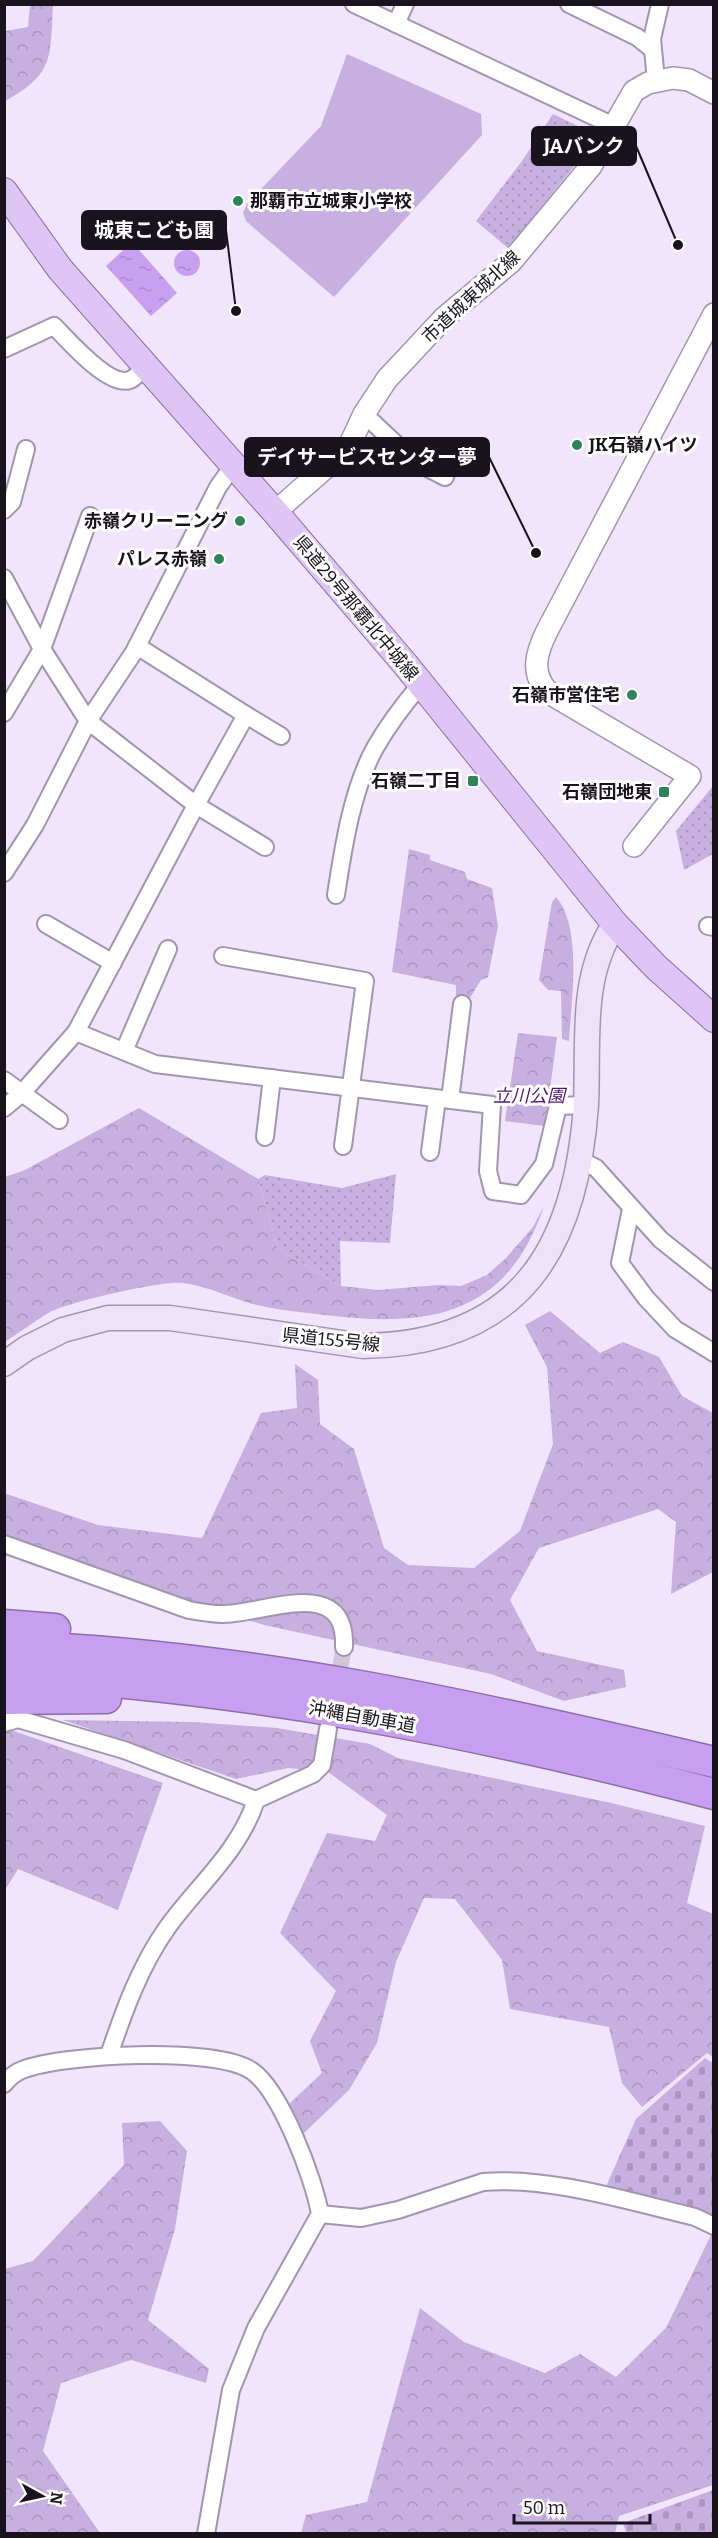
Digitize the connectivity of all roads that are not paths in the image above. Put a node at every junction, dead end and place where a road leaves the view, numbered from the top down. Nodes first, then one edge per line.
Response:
1 (354, 4) edge
2 (405, 4) edge
3 (569, 4) edge
4 (660, 4) edge
5 (396, 24) junction
6 (652, 49) junction
7 (656, 80) junction
8 (714, 93) edge
9 (614, 126) junction
10 (8, 204) edge
11 (714, 314) edge
12 (4, 349) edge
13 (145, 367) junction
14 (363, 414) junction
15 (26, 449) dead end
16 (233, 466) junction
17 (445, 477) dead end
18 (4, 510) edge
19 (275, 512) junction
20 (90, 516) dead end
21 (7, 588) edge
22 (137, 646) junction
23 (42, 648) junction
24 (421, 684) junction
25 (4, 713) edge
26 (246, 715) junction
27 (88, 721) junction
28 (281, 736) dead end
29 (196, 805) junction
30 (634, 846) dead end
31 (265, 847) dead end
32 (4, 873) edge
33 (336, 895) dead end
34 (46, 924) dead end
35 (615, 924) junction
36 (168, 949) dead end
37 (223, 956) dead end
38 (113, 963) junction
39 (462, 1004) dead end
40 (714, 1019) edge
41 (76, 1032) junction
42 (124, 1051) junction
43 (272, 1077) junction
44 (4, 1080) edge
45 (350, 1086) junction
46 (22, 1093) junction
47 (444, 1099) junction
48 (586, 1105) junction
49 (4, 1108) edge
50 (59, 1120) dead end
51 (265, 1137) dead end
52 (343, 1146) dead end
53 (430, 1152) dead end
54 (580, 1160) junction
55 (632, 1209) junction
56 (714, 1281) edge
57 (714, 1353) edge
58 (4, 1364) edge
59 (4, 1544) edge
60 (4, 1625) edge
61 (4, 1646) edge
62 (344, 1647) tunnel mouth
63 (246, 1668) junction
64 (4, 1674) edge
65 (223, 1695) junction
66 (4, 1699) edge
67 (4, 1723) edge
68 (328, 1729) dead end
69 (714, 1762) edge
70 (714, 1794) edge
71 (256, 1800) junction
72 (110, 2055) junction
73 (4, 2085) edge
74 (320, 2214) junction
75 (714, 2226) edge
76 (206, 2534) edge

1 - 5 street
2 - 5 street
3 - 6 street
4 - 6 street
5 - 9 street
6 - 7 street
7 - 8 street
7 - 9 street, 市道城東城北線
9 - 14 street, 市道城東城北線
10 - 13 main road, 県道29号那覇北中城線
11 - 30 street
12 - 13 street
13 - 16 main road, 県道29号那覇北中城線
14 - 17 street
14 - 19 street, 市道城東城北線
15 - 18 street
16 - 19 main road, 県道29号那覇北中城線
16 - 22 street
19 - 24 main road, 県道29号那覇北中城線
20 - 23 street
21 - 23 street
22 - 26 street
22 - 27 street
23 - 25 street
23 - 27 street
24 - 33 street
24 - 35 main road, 県道29号那覇北中城線
26 - 28 street
26 - 29 street
27 - 29 street
27 - 32 street
29 - 31 street
29 - 38 street
34 - 38 street
35 - 40 main road, 県道29号那覇北中城線
35 - 48 main road, 県道155号線
36 - 42 street
37 - 45 street
38 - 41 street
39 - 47 street
41 - 42 street
41 - 46 street
42 - 43 street
43 - 45 street
43 - 51 street
44 - 46 street
45 - 47 street
45 - 52 street
46 - 49 street
46 - 50 street
47 - 48 street
47 - 53 street
48 - 54 main road, 県道155号線
54 - 55 street
54 - 58 main road, 県道155号線
55 - 56 street
55 - 57 street
59 - 62 street
60 - 63 highway
61 - 63 highway, 沖縄自動車道
63 - 69 highway, 沖縄自動車道
64 - 65 highway, 沖縄自動車道
65 - 66 highway
65 - 70 highway, 沖縄自動車道
67 - 71 street
68 - 71 street
71 - 72 street
72 - 73 street
72 - 74 street
74 - 75 street
74 - 76 street

